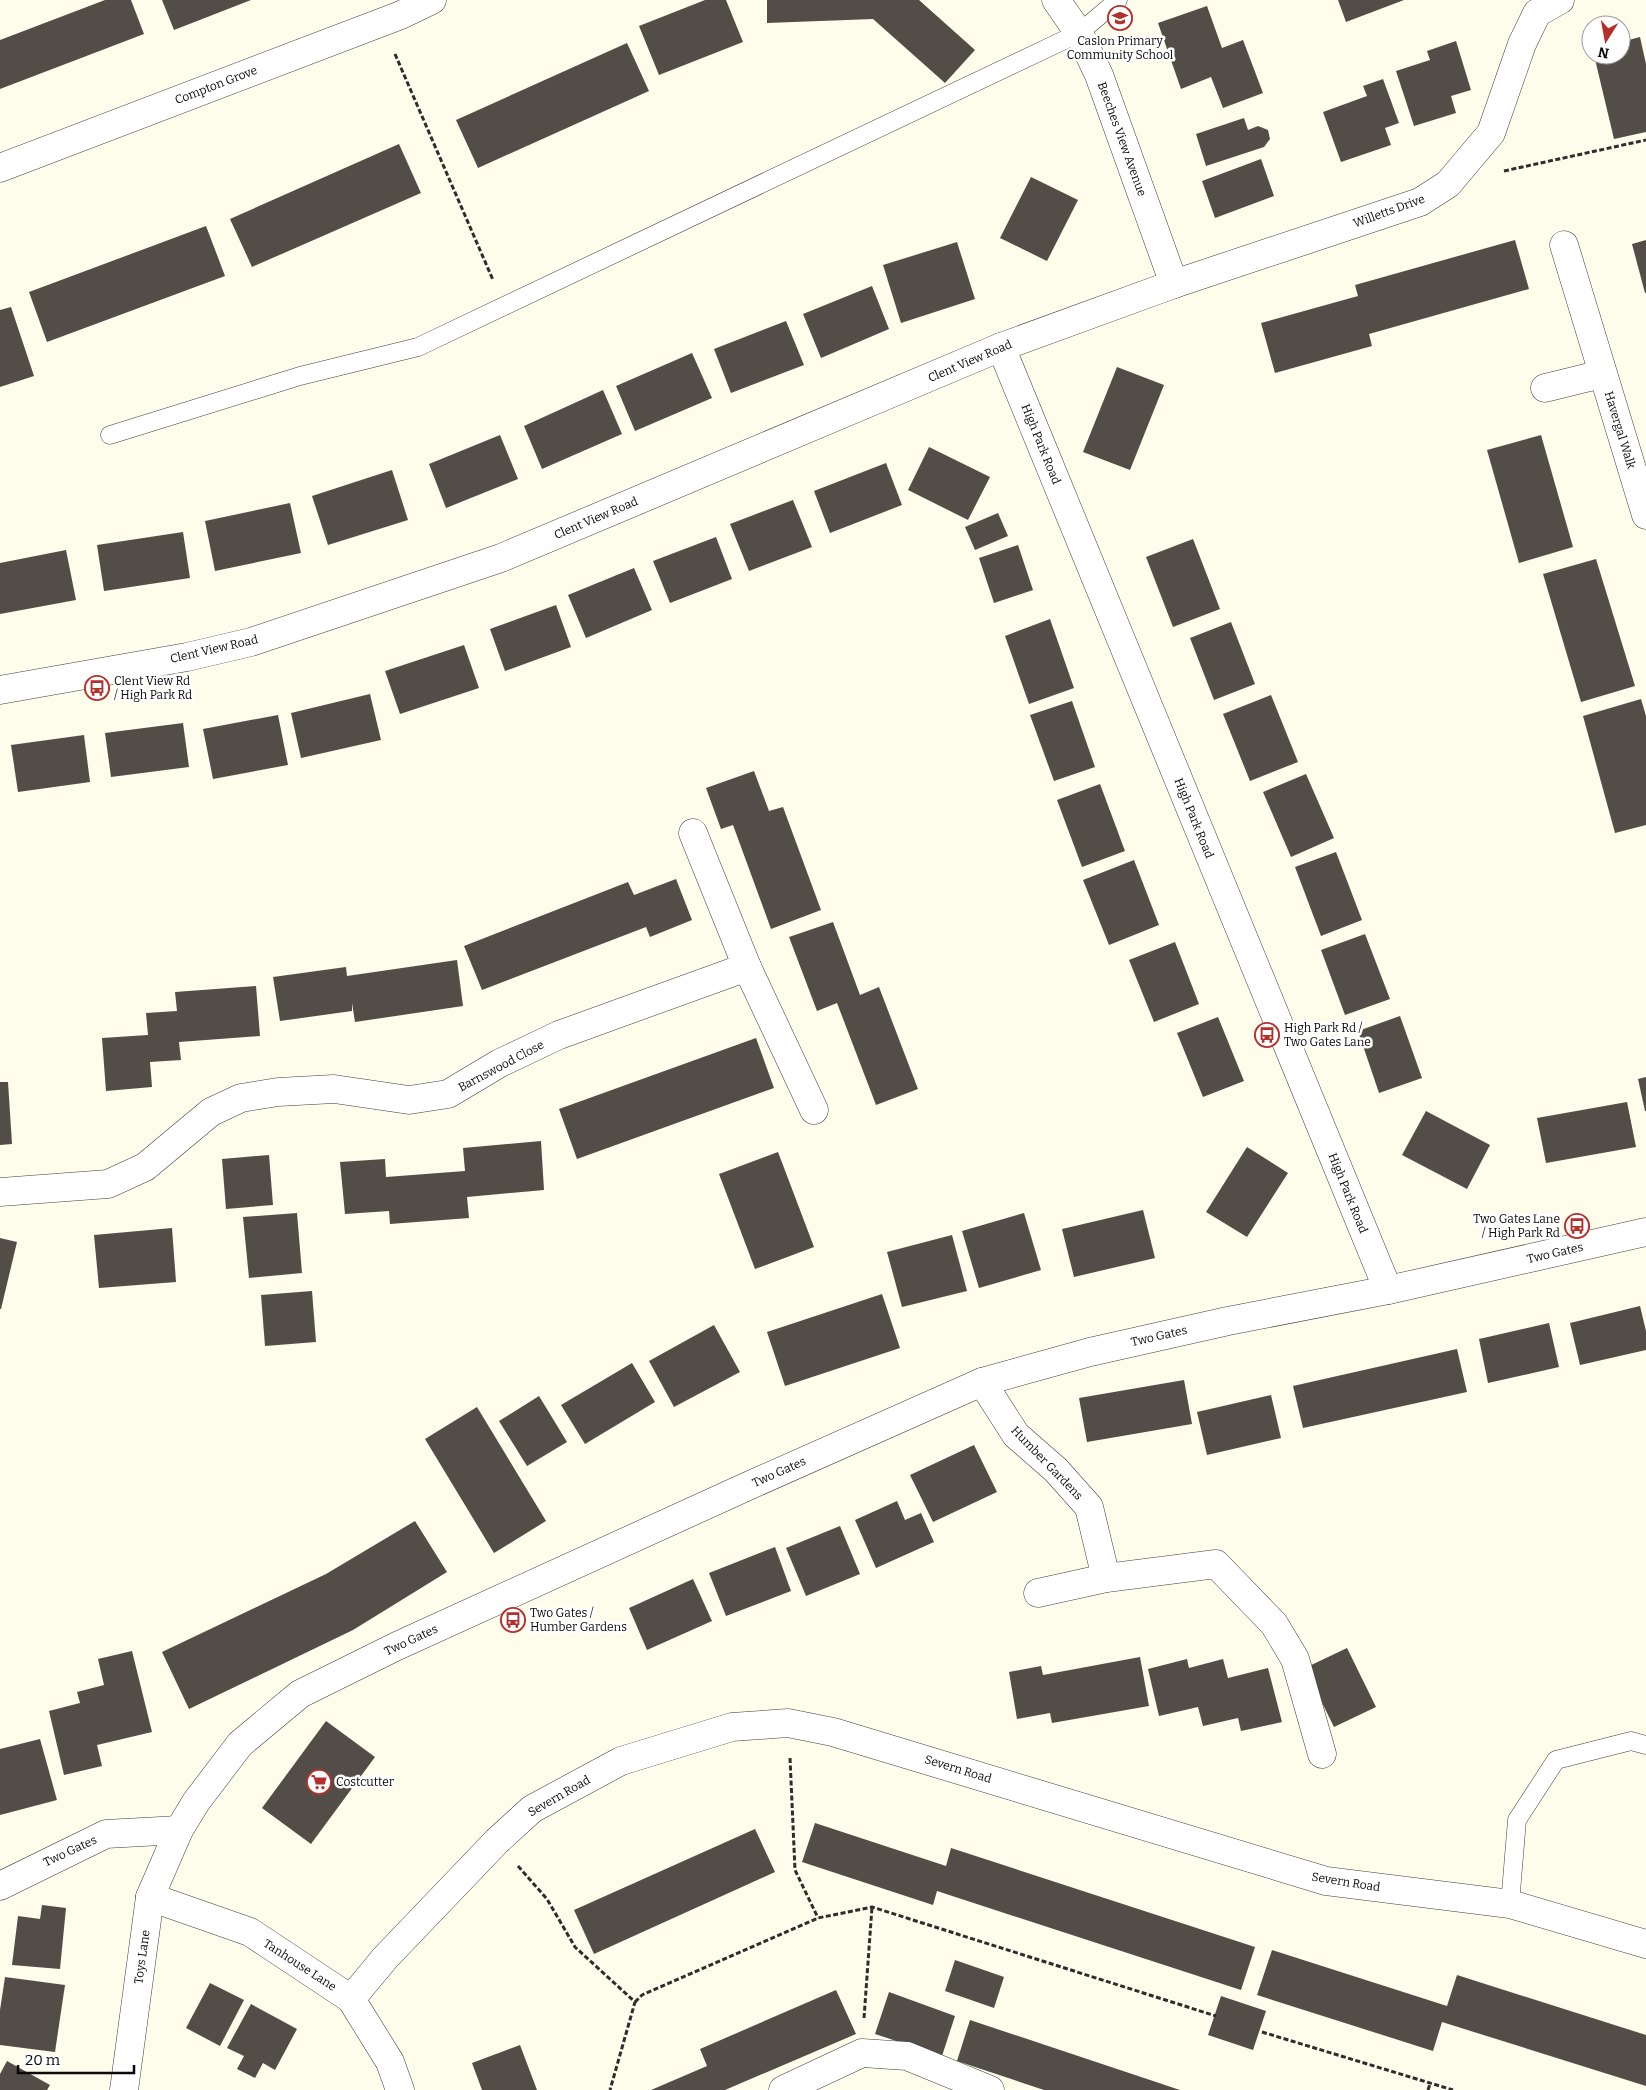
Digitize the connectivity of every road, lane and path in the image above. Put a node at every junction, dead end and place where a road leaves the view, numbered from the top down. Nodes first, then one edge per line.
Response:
1 (432, 0) edge
2 (1056, 0) edge
3 (1118, 0) edge
4 (1560, 0) edge
5 (381, 22) junction
6 (1079, 33) junction
7 (1646, 140) edge
8 (0, 168) edge
9 (1448, 184) junction
10 (1564, 244) dead end
11 (1174, 284) junction
12 (505, 306) junction
13 (1001, 347) junction
14 (1602, 374) junction
15 (1545, 388) dead end
16 (110, 435) dead end
17 (1646, 514) edge
18 (0, 690) edge
19 (693, 833) dead end
20 (747, 967) junction
21 (814, 1110) dead end
22 (0, 1192) edge
23 (1646, 1232) edge
24 (1388, 1290) junction
25 (982, 1382) junction
26 (1106, 1578) junction
27 (1038, 1593) dead end
28 (788, 1723) junction
29 (1646, 1745) edge
30 (1322, 1754) dead end
31 (179, 1830) junction
32 (497, 1841) junction
33 (0, 1886) edge
34 (150, 1897) junction
35 (1510, 1904) junction
36 (872, 1907) junction
37 (818, 1918) junction
38 (1646, 1944) edge
39 (352, 1999) junction
40 (635, 2002) junction
41 (1216, 2016) dead end
42 (1262, 2032) dead end
43 (862, 2053) junction
44 (1430, 2084) junction
45 (124, 2090) edge
46 (400, 2090) edge
47 (610, 2090) edge
48 (783, 2090) edge
49 (990, 2090) edge
50 (1428, 2090) edge
51 (1453, 2090) edge

1 - 5 street, Compton Grove
2 - 6 street, Beeches View Avenue
3 - 6 lane
4 - 9 street, Willetts Drive
5 - 8 street, Compton Grove
5 - 12 path
6 - 11 street, Beeches View Avenue
6 - 12 lane
7 - 9 path
9 - 11 street, Willetts Drive
10 - 14 street, Havergal Walk
11 - 13 street, Clent View Road
12 - 16 lane
13 - 18 street, Clent View Road
13 - 24 street, High Park Road
14 - 15 street
14 - 17 street, Havergal Walk
19 - 20 street
20 - 21 street
20 - 22 street, Barnswood Close
23 - 24 street, Two Gates
24 - 25 street, Two Gates
25 - 26 street, Humber Gardens
25 - 31 street, Two Gates
26 - 27 street
26 - 30 street
28 - 32 street, Severn Road
28 - 35 street, Severn Road
28 - 37 path
29 - 35 lane
31 - 33 street, Two Gates
31 - 34 street, Toys Lane
32 - 39 street, Severn Road
32 - 40 path
34 - 39 street, Tanhouse Lane
34 - 45 street, Toys Lane
35 - 38 street, Severn Road
36 - 37 path
36 - 41 path
36 - 43 path
37 - 40 path
39 - 46 street, Tanhouse Lane
40 - 47 path
42 - 44 path
43 - 48 street
43 - 49 street
44 - 50 path
44 - 51 path

